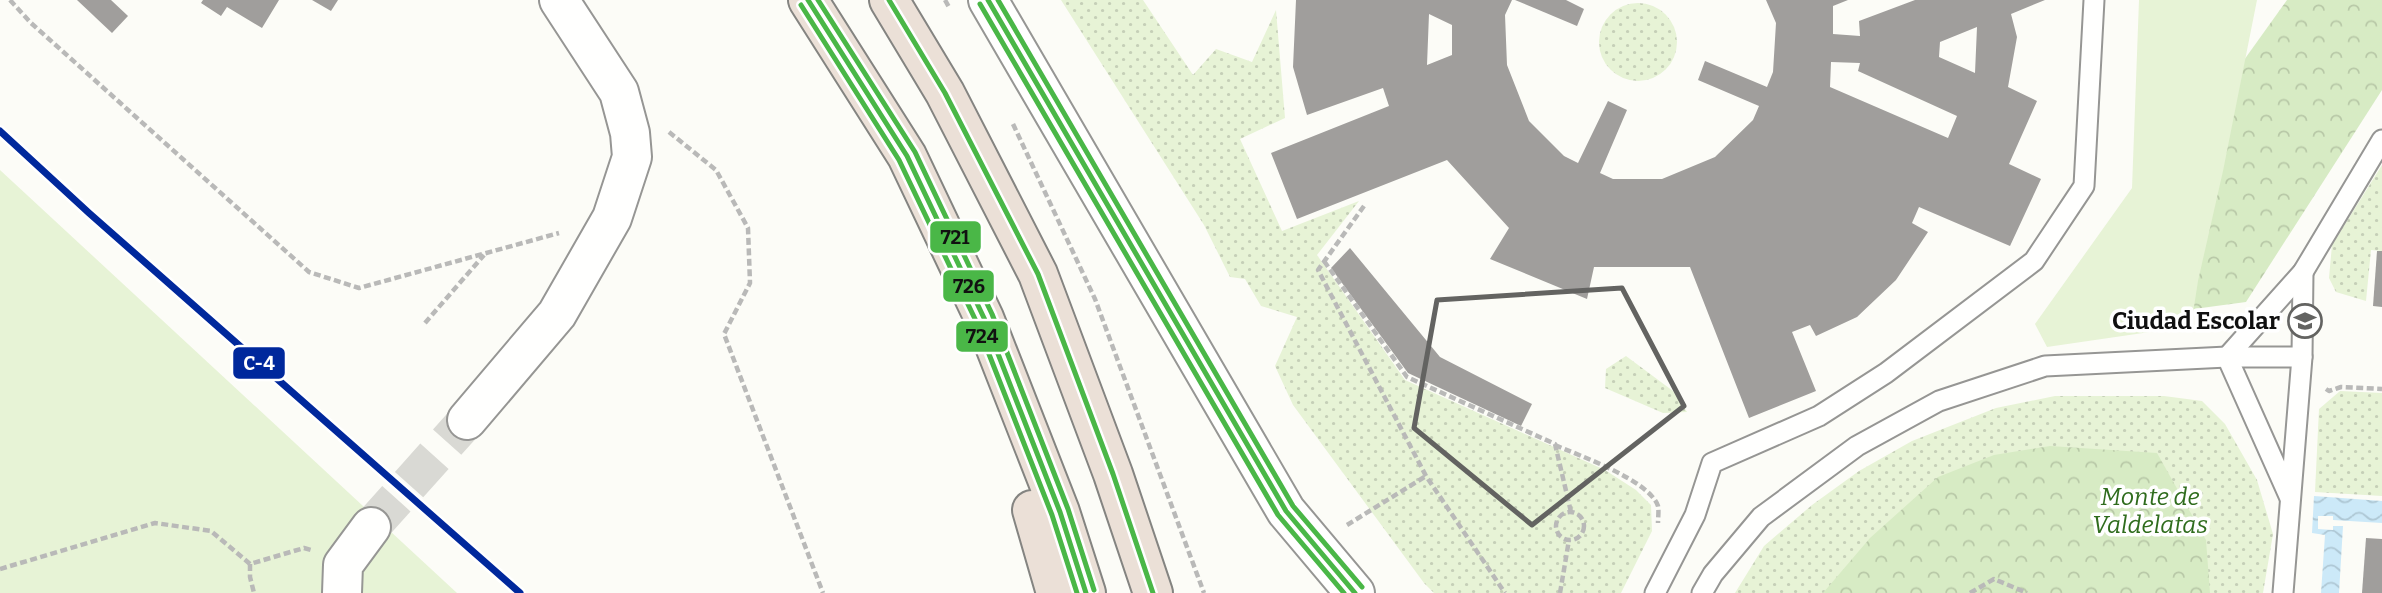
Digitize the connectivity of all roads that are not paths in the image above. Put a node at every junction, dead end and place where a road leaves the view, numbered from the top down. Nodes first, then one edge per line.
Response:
1 (559, 0) edge
2 (889, 0) edge
3 (988, 0) edge
4 (2094, 0) edge
5 (817, 14) edge
6 (2382, 140) edge
7 (2303, 272) junction
8 (2227, 357) junction
9 (2302, 357) junction
10 (467, 420) tunnel mouth
11 (2290, 498) junction
12 (371, 527) tunnel mouth
13 (343, 579) edge
14 (1056, 593) edge
15 (1086, 593) edge
16 (1153, 593) edge
17 (1355, 593) edge
18 (1655, 593) edge
19 (1702, 593) edge
20 (2283, 593) edge

1 - 10 street
2 - 16 highway
3 - 17 street
4 - 18 lane
5 - 14 highway
5 - 15 highway
6 - 7 lane
7 - 8 lane
7 - 9 lane
8 - 9 lane
8 - 11 lane
8 - 19 lane
9 - 11 lane
11 - 20 lane
12 - 13 street

